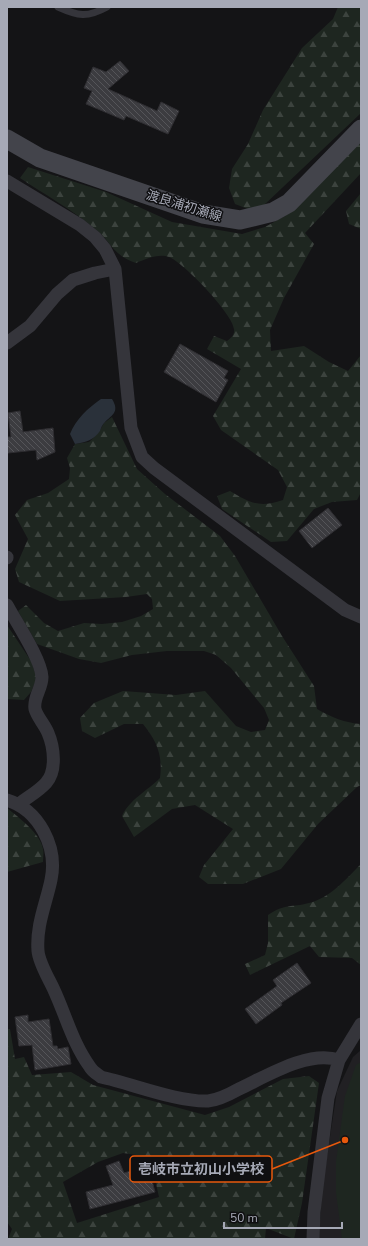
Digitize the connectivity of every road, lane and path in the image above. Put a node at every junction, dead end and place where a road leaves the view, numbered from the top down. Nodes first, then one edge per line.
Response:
1 (58, 7) edge
2 (107, 7) edge
3 (361, 129) edge
4 (7, 139) edge
5 (7, 181) edge
6 (115, 269) junction
7 (7, 343) edge
8 (7, 605) edge
9 (361, 617) edge
10 (13, 802) edge
11 (361, 1024) edge
12 (339, 1060) junction
13 (313, 1239) edge

1 - 2 lane
3 - 4 main road, 渡良浦初瀬線
5 - 6 street
6 - 7 street
6 - 9 street
8 - 10 street
10 - 12 street
11 - 12 street
12 - 13 street

